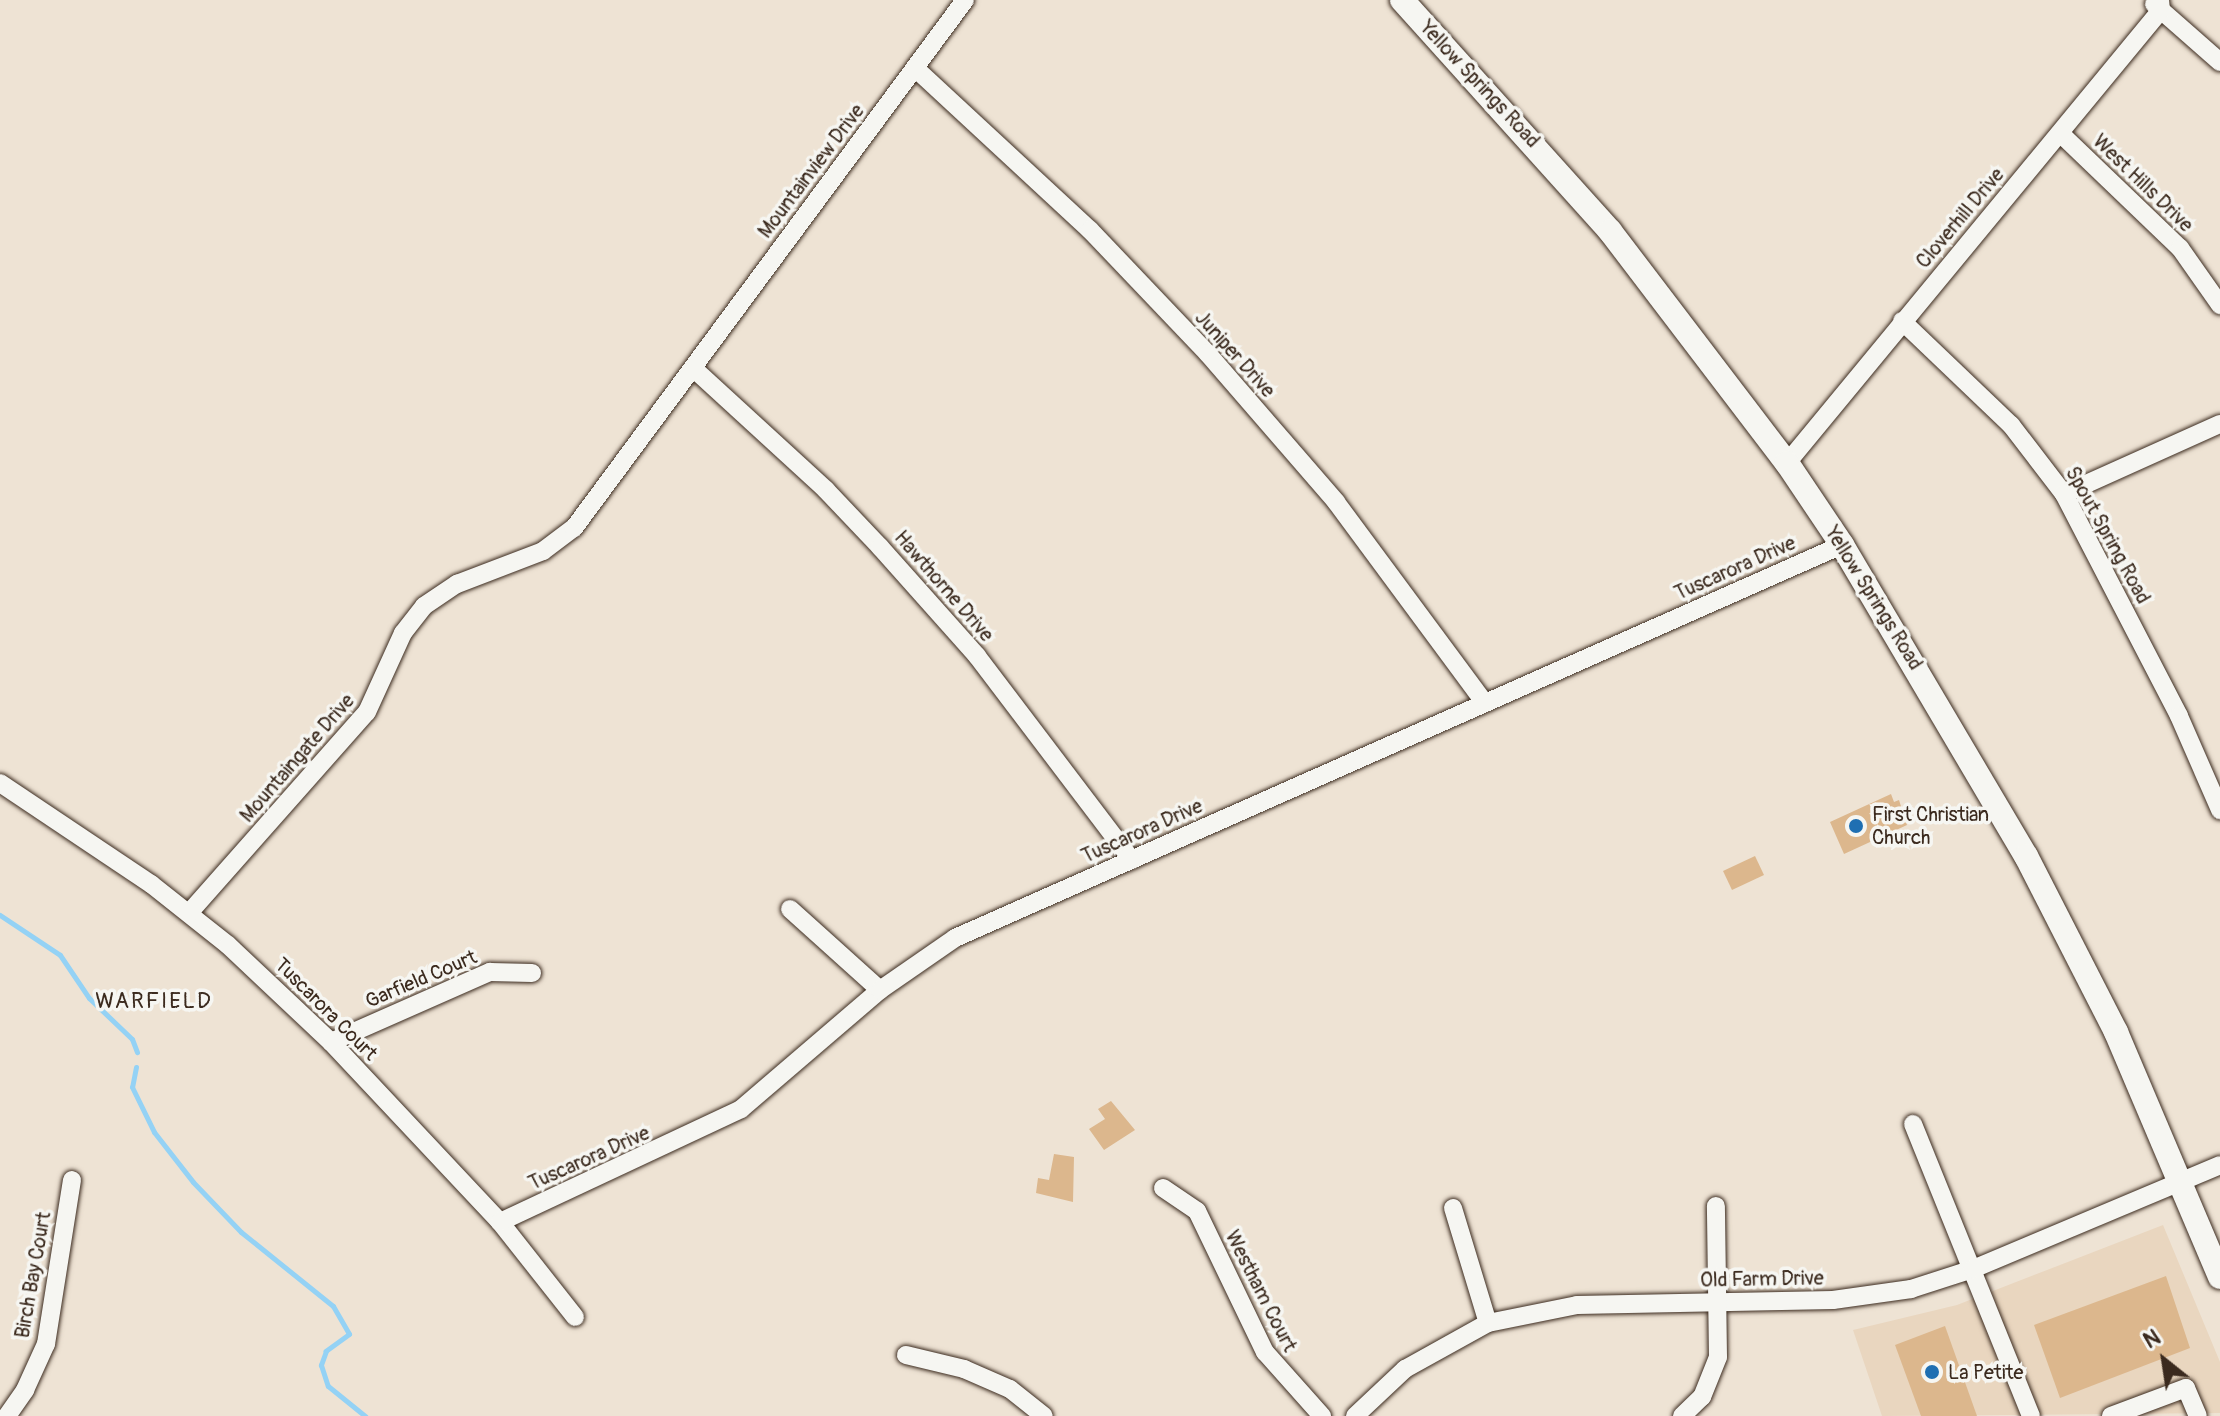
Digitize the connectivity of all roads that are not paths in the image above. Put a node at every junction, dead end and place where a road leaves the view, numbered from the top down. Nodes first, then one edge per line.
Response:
1 (965, 0) edge
2 (1402, 0) edge
3 (2157, 3) edge
4 (2220, 62) edge
5 (915, 68) junction
6 (2061, 134) junction
7 (2220, 305) edge
8 (1902, 321) junction
9 (693, 368) junction
10 (2220, 424) edge
11 (1787, 463) junction
12 (2064, 494) junction
13 (1842, 545) junction
14 (1485, 703) junction
15 (0, 783) edge
16 (2220, 810) edge
17 (1132, 860) junction
18 (790, 909) dead end
19 (189, 913) junction
20 (532, 973) dead end
21 (880, 990) junction
22 (331, 1042) junction
23 (1913, 1124) dead end
24 (2220, 1165) edge
25 (72, 1180) dead end
26 (2181, 1180) junction
27 (1163, 1188) dead end
28 (1716, 1206) dead end
29 (1453, 1208) dead end
30 (500, 1222) junction
31 (1973, 1269) junction
32 (2220, 1277) edge
33 (1717, 1301) junction
34 (575, 1317) dead end
35 (1488, 1323) junction
36 (906, 1355) dead end
37 (7, 1416) edge
38 (1044, 1416) edge
39 (1322, 1416) edge
40 (1355, 1416) edge
41 (1682, 1416) edge
42 (2031, 1416) edge
43 (2111, 1416) edge
44 (2198, 1416) edge

1 - 5 street, Mountainview Drive
2 - 11 main road, Yellow Springs Road
3 - 4 street
3 - 6 street, Cloverhill Drive
5 - 9 street, Mountainview Drive
5 - 14 street, Juniper Drive
6 - 7 street, West Hills Drive
6 - 8 street, Cloverhill Drive
8 - 11 street, Cloverhill Drive
8 - 12 street, Spout Spring Road
9 - 17 street, Hawthorne Drive
9 - 19 street, Mountaingate Drive
10 - 12 street
11 - 13 main road, Yellow Springs Road
12 - 16 street, Spout Spring Road
13 - 14 street, Tuscarora Drive
13 - 26 main road, Yellow Springs Road
14 - 17 street, Tuscarora Drive
15 - 19 street, Tuscarora Court
17 - 21 street, Tuscarora Drive
18 - 21 street
19 - 22 street, Tuscarora Court
20 - 22 street, Garfield Court
21 - 30 street, Tuscarora Drive
22 - 30 street, Tuscarora Court
23 - 31 street
24 - 26 street
25 - 37 street, Birch Bay Court
26 - 31 street, Old Farm Drive
26 - 32 main road, Yellow Springs Road
27 - 39 street, Westham Court
28 - 33 street
29 - 35 street
30 - 34 street, Tuscarora Court
31 - 33 street, Old Farm Drive
31 - 42 street
33 - 35 street, Old Farm Drive
33 - 41 street
35 - 40 street, Old Farm Drive
36 - 38 street
43 - 44 street

